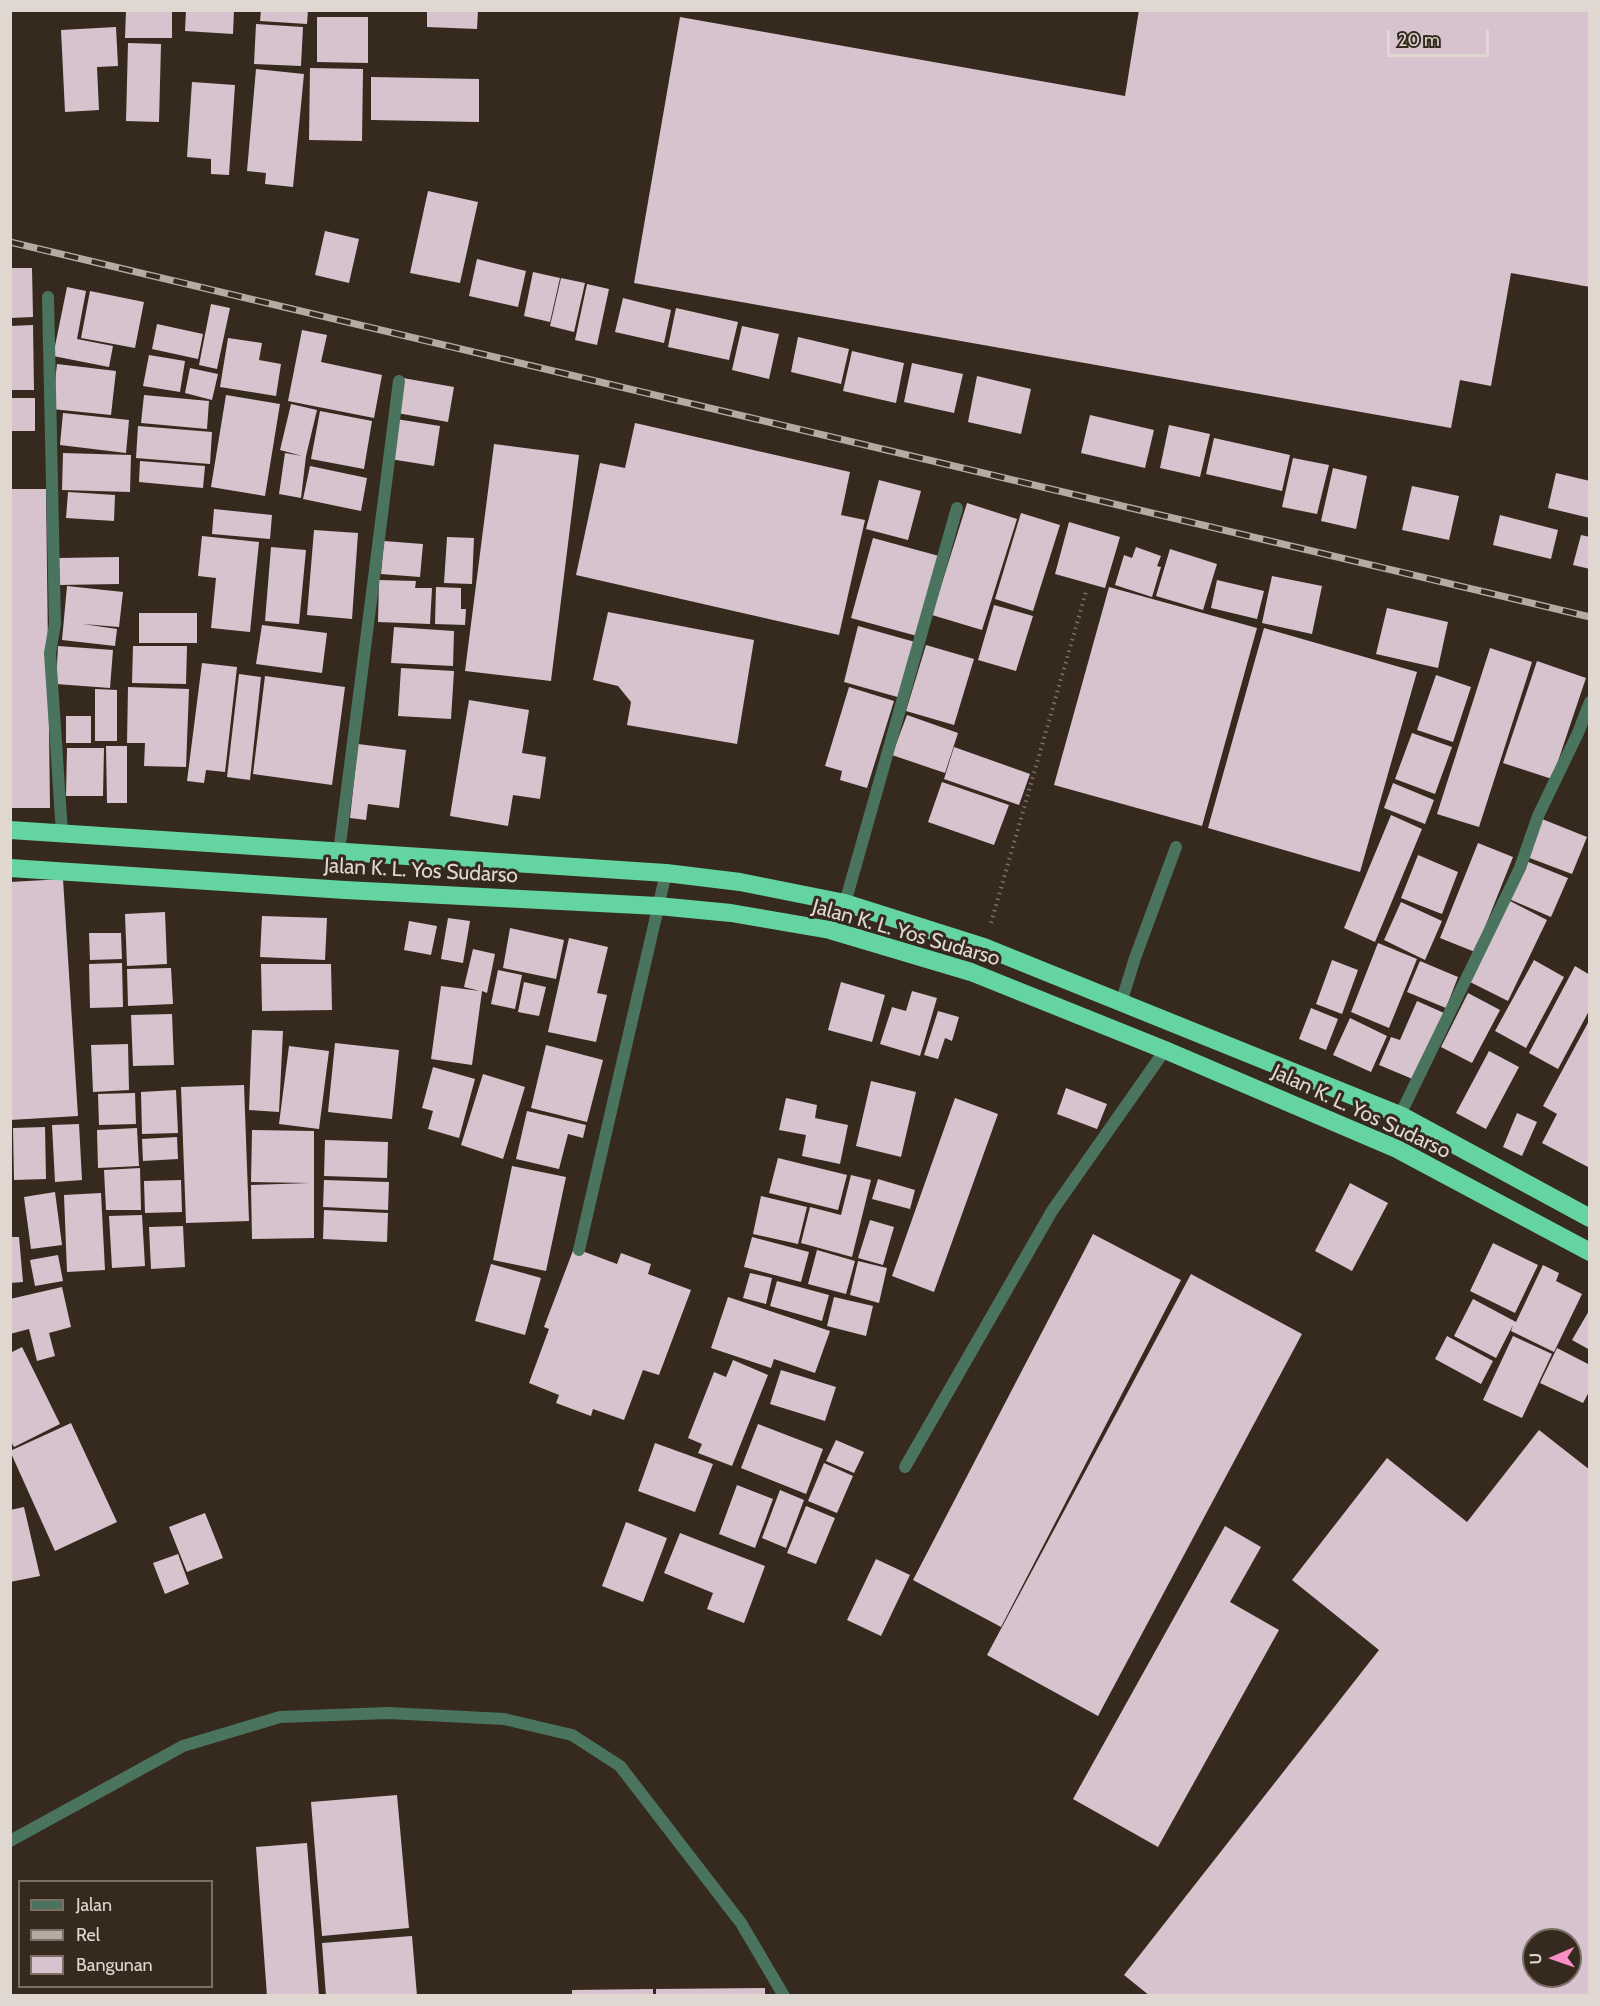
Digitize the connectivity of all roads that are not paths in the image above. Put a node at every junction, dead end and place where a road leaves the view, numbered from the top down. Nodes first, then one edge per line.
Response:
1 (48, 297) dead end
2 (399, 381) dead end
3 (957, 508) dead end
4 (1590, 702) edge
5 (10, 830) edge
6 (62, 833) junction
7 (1176, 847) dead end
8 (339, 852) junction
9 (10, 868) edge
10 (666, 873) junction
11 (845, 903) junction
12 (658, 906) junction
13 (1121, 1003) junction
14 (1165, 1050) junction
15 (1400, 1115) junction
16 (1590, 1218) edge
17 (579, 1250) dead end
18 (1590, 1252) edge
19 (905, 1467) dead end
20 (10, 1841) edge
21 (784, 1995) edge

1 - 6 street
2 - 8 street
3 - 11 street
4 - 15 street
5 - 6 highway, Jalan K. L. Yos Sudarso
6 - 8 highway, Jalan K. L. Yos Sudarso
7 - 13 street
8 - 10 highway, Jalan K. L. Yos Sudarso
9 - 12 highway, Jalan K. L. Yos Sudarso
10 - 11 highway, Jalan K. L. Yos Sudarso
10 - 12 street
11 - 13 highway, Jalan K. L. Yos Sudarso
12 - 14 highway, Jalan K. L. Yos Sudarso
12 - 17 street
13 - 15 highway, Jalan K. L. Yos Sudarso
14 - 18 highway, Jalan K. L. Yos Sudarso
14 - 19 street
15 - 16 highway, Jalan K. L. Yos Sudarso
20 - 21 street

